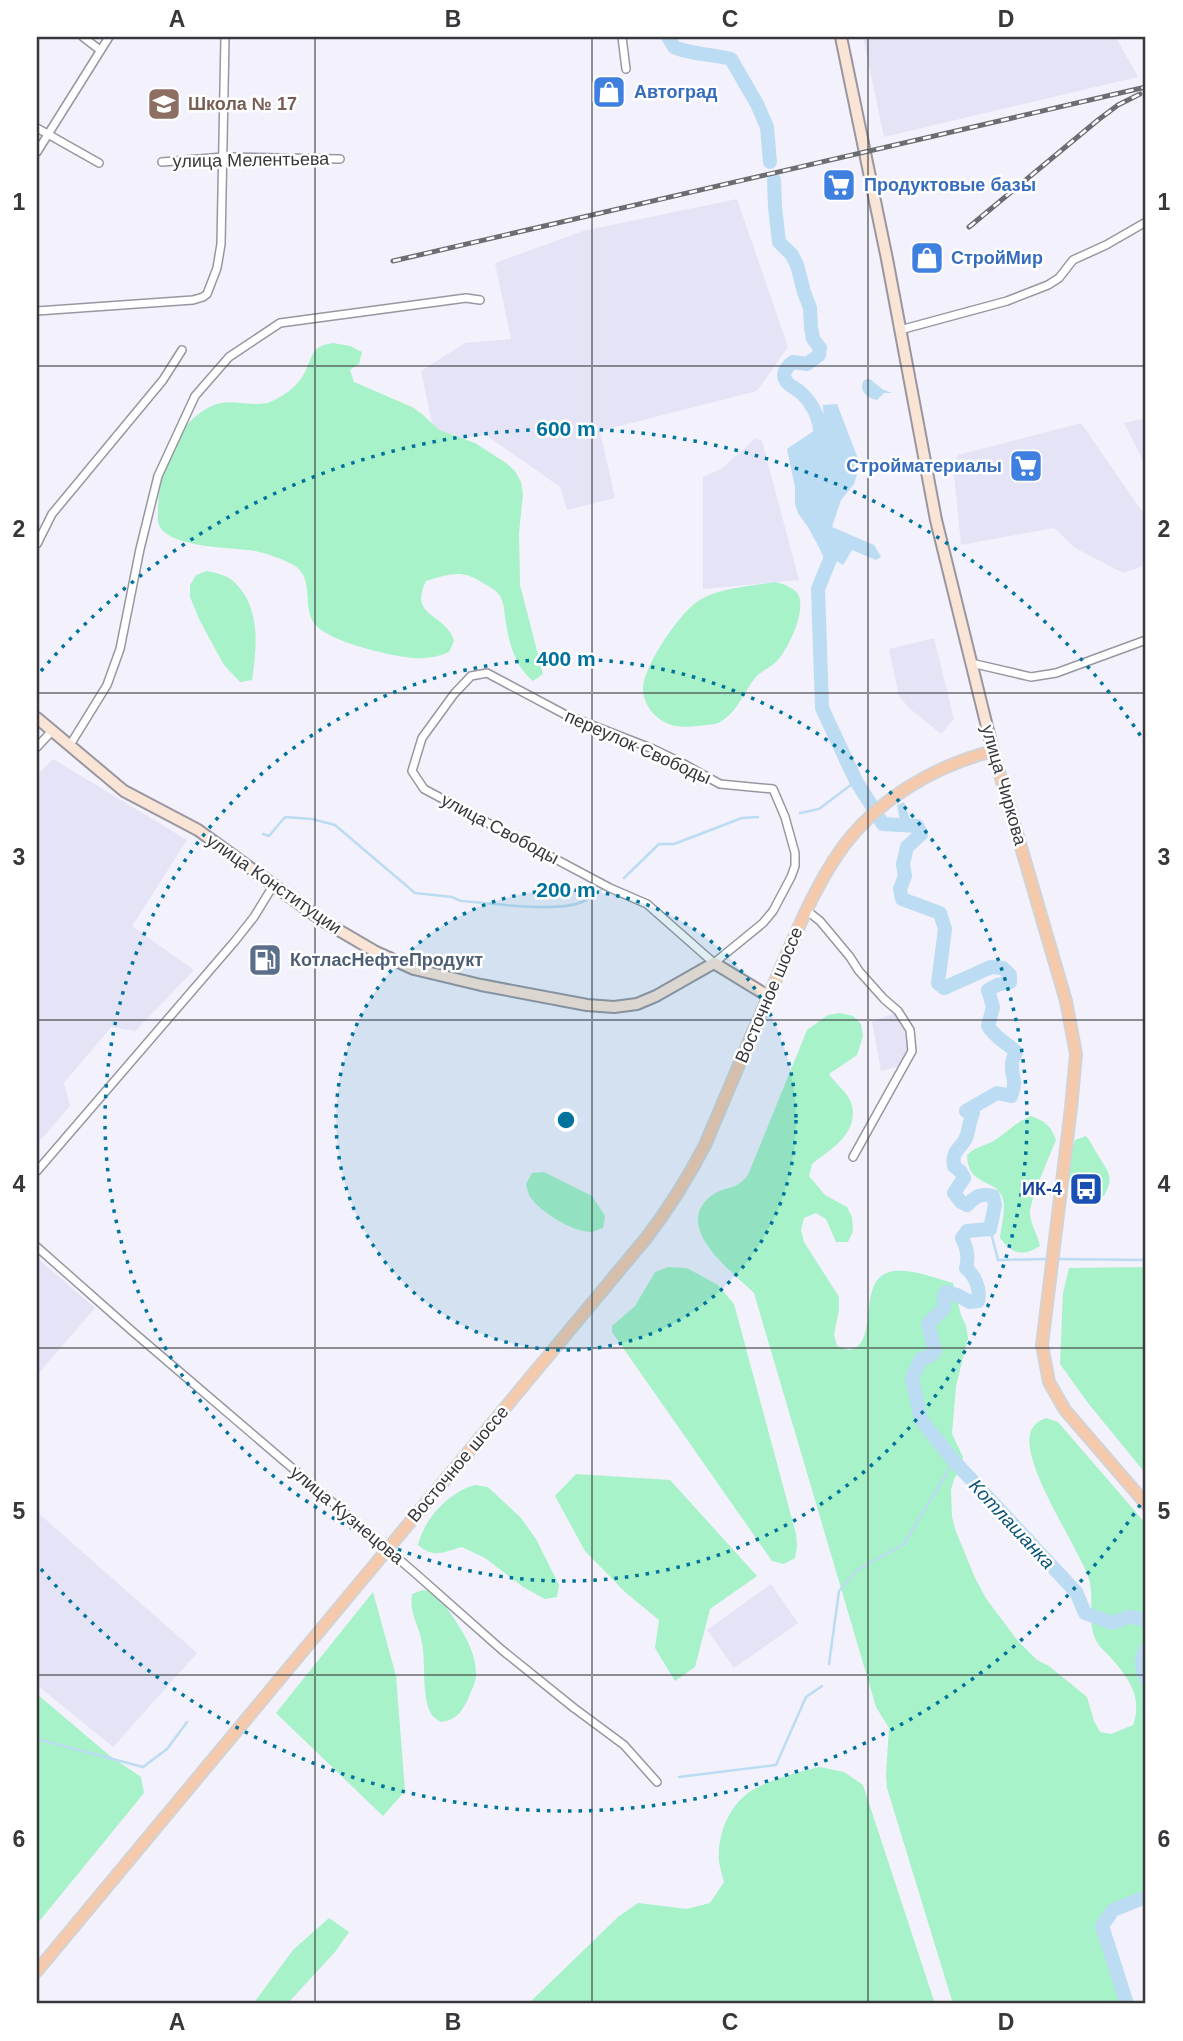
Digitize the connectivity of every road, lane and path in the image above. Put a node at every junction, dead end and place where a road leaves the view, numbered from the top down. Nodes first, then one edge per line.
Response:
1 (83, 37) edge
2 (108, 37) edge
3 (225, 37) edge
4 (622, 37) edge
5 (841, 37) edge
6 (100, 50) junction
7 (626, 69) dead end
8 (37, 128) edge
9 (47, 135) junction
10 (37, 152) edge
11 (223, 157) junction
12 (340, 159) dead end
13 (162, 162) dead end
14 (99, 163) dead end
15 (1146, 222) edge
16 (480, 300) dead end
17 (37, 310) edge
18 (900, 330) junction
19 (182, 351) dead end
20 (37, 544) edge
21 (1146, 640) edge
22 (971, 663) junction
23 (37, 718) edge
24 (52, 731) junction
25 (70, 745) junction
26 (37, 747) edge
27 (993, 751) junction
28 (424, 789) joint
29 (272, 886) junction
30 (806, 910) junction
31 (714, 963) junction
32 (768, 996) junction
33 (853, 1157) dead end
34 (37, 1171) edge
35 (37, 1247) edge
36 (1146, 1504) edge
37 (387, 1550) junction
38 (657, 1782) dead end
39 (37, 1971) edge

1 - 6 street
2 - 6 street
3 - 11 street
4 - 7 street
5 - 18 main road, улица Чиркова
6 - 9 street
8 - 9 street
9 - 10 street
9 - 14 street
11 - 12 street, улица Мелентьева
11 - 13 street, улица Мелентьева
11 - 17 street
15 - 18 street
16 - 25 street
18 - 22 main road, улица Чиркова
19 - 20 street
21 - 22 street
22 - 27 main road, улица Чиркова
23 - 24 main road, улица Конституции
24 - 25 main road, улица Конституции
24 - 26 street
25 - 29 main road, улица Конституции
27 - 30 main road, Восточное шоссе
27 - 36 main road, улица Чиркова
28 - 31 street, улица Свободы
28 - 31 street, переулок Свободы
29 - 31 main road, улица Конституции
29 - 34 street
30 - 32 main road, Восточное шоссе
30 - 33 street
31 - 32 main road
32 - 37 main road, Восточное шоссе
35 - 37 street, улица Кузнецова
37 - 38 street, улица Кузнецова
37 - 39 main road, Восточное шоссе

